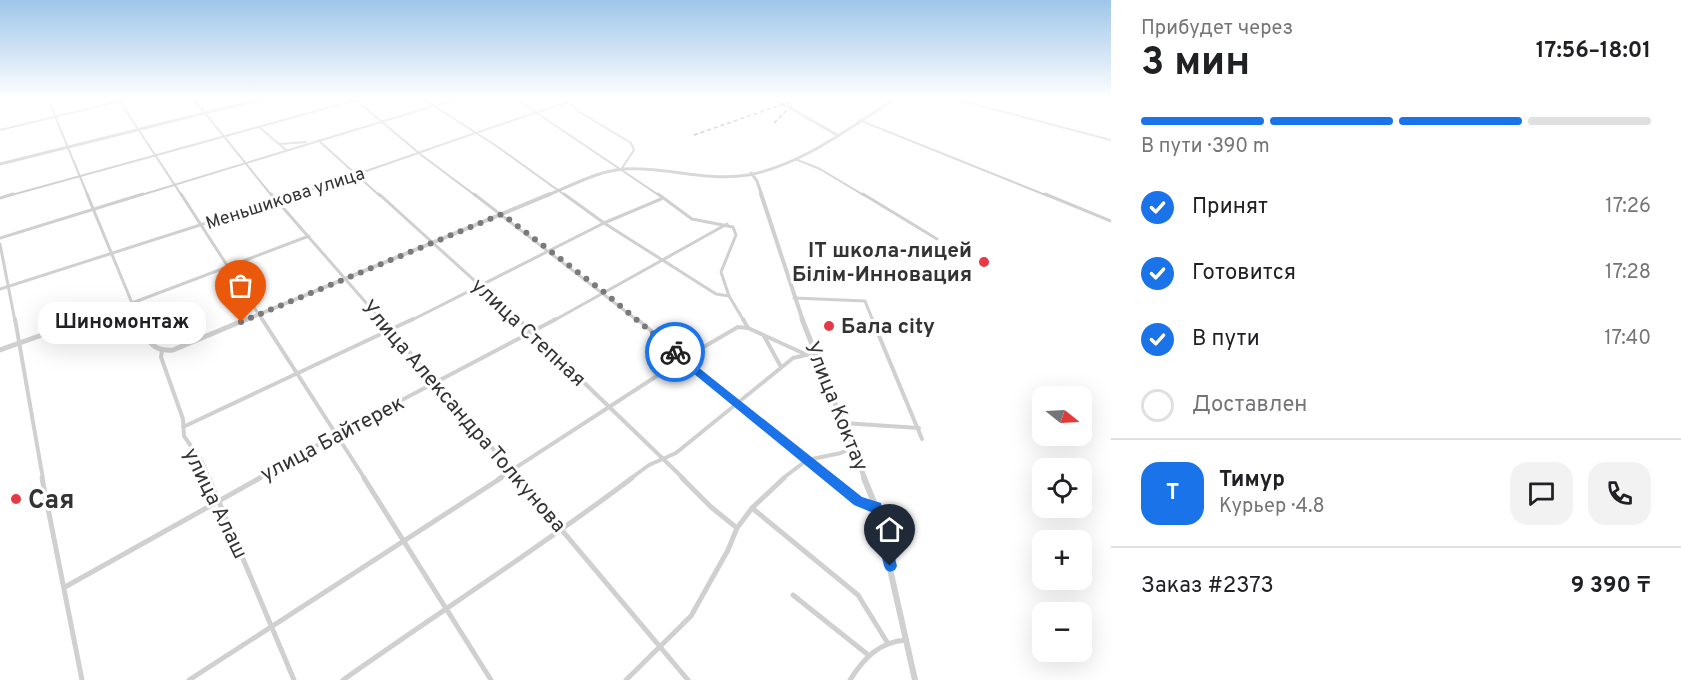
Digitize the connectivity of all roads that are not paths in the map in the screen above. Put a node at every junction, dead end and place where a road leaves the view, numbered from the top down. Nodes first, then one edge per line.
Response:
1 (60, 129) edge
2 (142, 129) edge
3 (216, 129) edge
4 (252, 129) edge
5 (260, 129) edge
6 (355, 129) edge
7 (390, 129) edge
8 (468, 129) edge
9 (487, 129) edge
10 (561, 129) edge
11 (608, 129) edge
12 (826, 129) edge
13 (846, 129) edge
14 (881, 129) edge
15 (1068, 129) edge
16 (137, 130) junction
17 (475, 133) junction
18 (837, 135) junction
19 (221, 137) junction
20 (318, 140) junction
21 (1111, 140) edge
22 (312, 142) junction
23 (279, 144) junction
24 (68, 147) junction
25 (286, 150) junction
26 (420, 154) junction
27 (155, 156) junction
28 (794, 159) junction
29 (243, 163) junction
30 (0, 164) edge
31 (622, 169) junction
32 (751, 173) junction
33 (358, 175) junction
34 (79, 177) junction
35 (175, 185) junction
36 (559, 192) junction
37 (0, 198) edge
38 (661, 199) junction
39 (274, 201) junction
40 (94, 210) junction
41 (502, 214) junction
42 (1111, 220) edge
43 (604, 223) junction
44 (728, 224) junction
45 (201, 225) junction
46 (309, 236) junction
47 (0, 238) edge
48 (937, 239) dead end
49 (432, 241) junction
50 (0, 244) edge
51 (551, 251) junction
52 (112, 253) junction
53 (664, 261) junction
54 (230, 268) junction
55 (345, 279) junction
56 (8, 286) junction
57 (479, 286) junction
58 (0, 289) edge
59 (605, 293) junction
60 (729, 296) junction
61 (795, 298) junction
62 (132, 303) junction
63 (258, 315) junction
64 (748, 328) junction
65 (391, 330) junction
66 (531, 331) junction
67 (764, 335) junction
68 (20, 343) junction
69 (0, 350) edge
70 (162, 351) junction
71 (815, 353) junction
72 (805, 354) junction
73 (683, 359) junction
74 (781, 367) junction
75 (297, 374) junction
76 (435, 382) junction
77 (736, 402) junction
78 (610, 408) junction
79 (183, 419) junction
80 (193, 422) junction
81 (843, 423) junction
82 (183, 427) junction
83 (919, 428) junction
84 (337, 434) junction
85 (922, 439) dead end
86 (852, 447) junction
87 (663, 459) junction
88 (807, 460) junction
89 (511, 470) junction
90 (217, 500) junction
91 (876, 507) junction
92 (752, 508) junction
93 (736, 528) junction
94 (563, 530) junction
95 (402, 541) junction
96 (65, 587) junction
97 (793, 595) dead end
98 (445, 608) junction
99 (272, 625) junction
100 (907, 640) junction
101 (887, 642) junction
102 (660, 648) junction
103 (867, 654) junction
104 (82, 680) edge
105 (189, 680) edge
106 (294, 680) edge
107 (343, 680) edge
108 (491, 680) edge
109 (626, 680) edge
110 (688, 680) edge
111 (850, 680) edge
112 (915, 680) edge

1 - 24 street, улица Алаш
2 - 16 street
3 - 19 street, Улица Александра Толкунова
4 - 19 street
5 - 23 street
6 - 20 street
7 - 26 street
8 - 17 street
9 - 17 street, Меньшикова улица
10 - 31 street
11 - 31 street
12 - 18 street
13 - 18 street
14 - 42 street
15 - 21 street
16 - 24 street
16 - 27 street
17 - 26 street, Меньшикова улица
17 - 36 street
18 - 28 street
19 - 27 street
19 - 29 street, Улица Александра Толкунова
20 - 22 street
20 - 33 street, улица Степная
22 - 23 street
22 - 25 street
23 - 25 street
24 - 30 street
24 - 34 street, улица Алаш
25 - 29 street
26 - 33 street, Меньшикова улица
26 - 41 street
27 - 34 street
27 - 35 street
28 - 32 street
28 - 48 street
29 - 35 street
29 - 39 street, Улица Александра Толкунова
31 - 32 street
31 - 36 street
31 - 38 street
32 - 61 street, Улица Коктау
33 - 39 street, Меньшикова улица
33 - 49 street, улица Степная
34 - 37 street
34 - 40 street, улица Алаш
35 - 40 street
35 - 45 street
36 - 41 street
36 - 43 street
38 - 43 street
38 - 44 street
39 - 45 street, Меньшикова улица
39 - 46 street, Улица Александра Толкунова
40 - 47 street
40 - 52 street, улица Алаш
41 - 49 street
41 - 51 street
43 - 51 street
43 - 53 street
44 - 53 street, улица Байтерек
44 - 60 street
45 - 52 street, Меньшикова улица
45 - 54 street
46 - 54 street
46 - 55 street, Улица Александра Толкунова
49 - 55 street
49 - 57 street, улица Степная
50 - 56 street
51 - 57 street
51 - 59 street
52 - 56 street, Меньшикова улица
52 - 62 street, улица Алаш
53 - 59 street, улица Байтерек
53 - 60 street
54 - 62 street
54 - 63 street
55 - 63 street
55 - 65 street, Улица Александра Толкунова
56 - 58 street, Меньшикова улица
56 - 68 street
57 - 65 street
57 - 66 street, улица Степная
59 - 66 street, улица Байтерек
59 - 73 street
60 - 64 street
61 - 71 street, Улица Коктау
61 - 83 street
62 - 68 street
62 - 70 street, улица Алаш
63 - 70 street
63 - 75 street
64 - 67 street
64 - 73 street
65 - 75 street
65 - 76 street, Улица Александра Толкунова
66 - 76 street, улица Байтерек
66 - 78 street, улица Степная
67 - 72 street
67 - 74 street
68 - 69 street
68 - 96 street
70 - 79 street, улица Алаш
71 - 72 street
71 - 81 street, Улица Коктау
72 - 74 street
73 - 77 street
73 - 78 street
74 - 77 street
75 - 80 street
75 - 84 street
76 - 84 street, улица Байтерек
76 - 89 street, Улица Александра Толкунова
77 - 87 street
77 - 88 street
78 - 87 street, улица Степная
78 - 89 street
79 - 80 street
79 - 82 street, улица Алаш
80 - 82 street
81 - 83 street
81 - 86 street, Улица Коктау
82 - 90 street, улица Алаш
83 - 85 street
84 - 90 street, улица Байтерек
84 - 95 street
86 - 88 street
86 - 91 street, Улица Коктау
87 - 93 street, улица Степная
87 - 94 street
88 - 91 street
88 - 92 street
89 - 94 street, Улица Александра Толкунова
89 - 95 street
90 - 96 street, улица Байтерек
90 - 99 street, улица Алаш
91 - 100 street, Улица Коктау
92 - 93 street
92 - 101 street
93 - 102 street
94 - 98 street
94 - 102 street, Улица Александра Толкунова
95 - 98 street
95 - 99 street
96 - 104 street
97 - 103 street
98 - 107 street
98 - 108 street
99 - 105 street
99 - 106 street, улица Алаш
100 - 101 street
100 - 112 street, Улица Коктау
101 - 103 street
102 - 109 street
102 - 110 street, Улица Александра Толкунова
103 - 111 street

